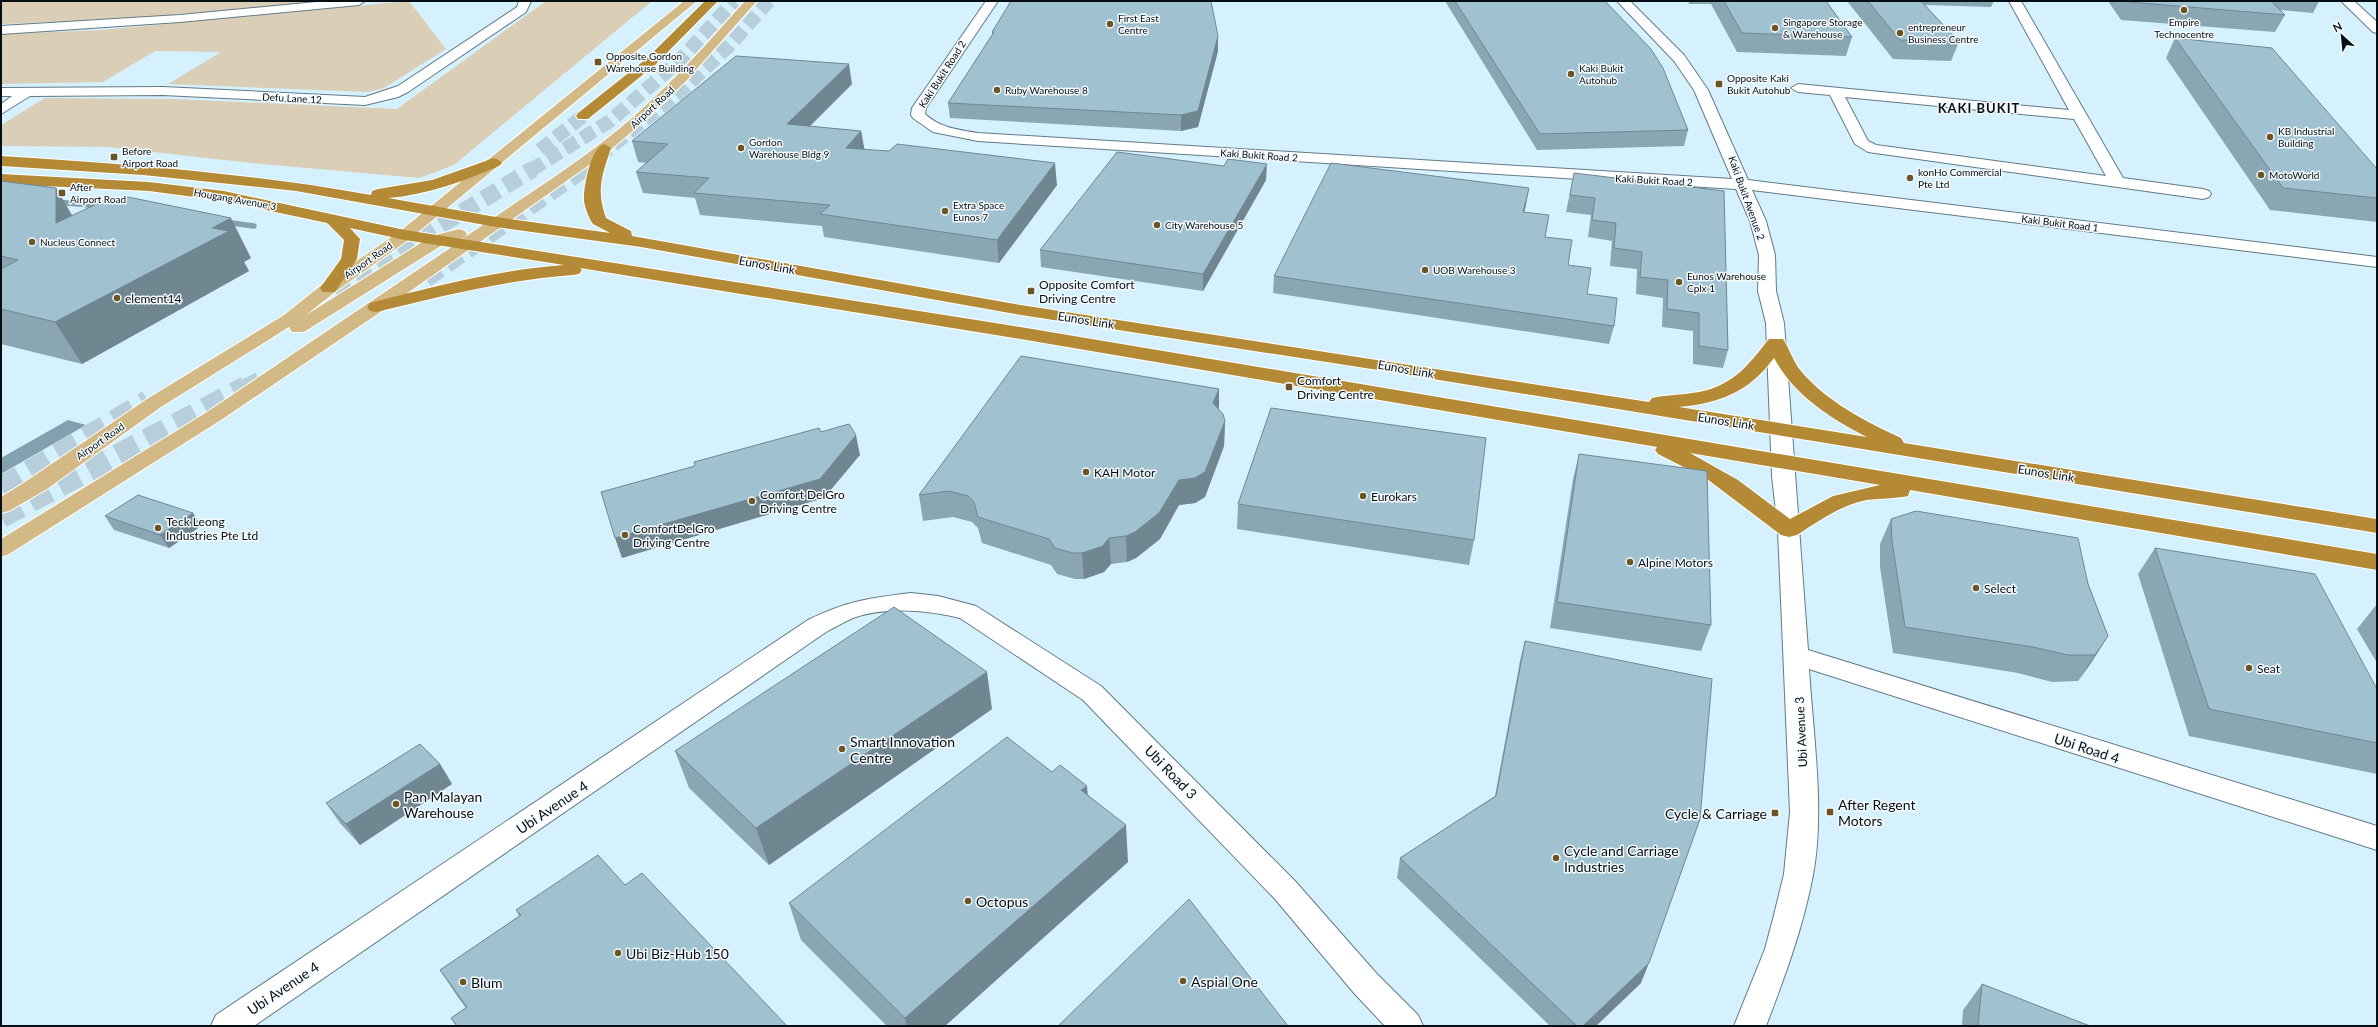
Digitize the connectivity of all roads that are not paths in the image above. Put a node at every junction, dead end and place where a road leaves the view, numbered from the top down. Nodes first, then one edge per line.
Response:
1 (359, 1) edge
2 (525, 1) edge
3 (691, 1) edge
4 (712, 1) edge
5 (751, 1) edge
6 (992, 1) edge
7 (1623, 1) edge
8 (2015, 1) edge
9 (2347, 1) edge
10 (2377, 29) edge
11 (1, 30) edge
12 (1798, 88) dead end
13 (1834, 91) junction
14 (1, 92) edge
15 (27, 92) junction
16 (1, 110) edge
17 (2080, 115) junction
18 (582, 116) tunnel mouth
19 (604, 148) junction
20 (1, 161) edge
21 (494, 163) junction
22 (1, 179) edge
23 (2117, 182) junction
24 (1743, 185) junction
25 (2203, 194) dead end
26 (347, 195) junction
27 (436, 210) junction
28 (334, 221) junction
29 (496, 222) junction
30 (405, 235) junction
31 (438, 240) junction
32 (641, 242) junction
33 (466, 244) junction
34 (2377, 262) edge
35 (634, 271) junction
36 (329, 288) junction
37 (376, 307) junction
38 (1776, 343) junction
39 (1614, 403) junction
40 (1781, 430) junction
41 (1615, 432) junction
42 (1927, 454) junction
43 (1782, 461) junction
44 (1947, 490) junction
45 (26, 492) junction
46 (1, 506) edge
47 (2377, 526) edge
48 (1789, 530) junction
49 (1, 550) edge
50 (2377, 562) edge
51 (883, 604) joint
52 (1797, 656) junction
53 (2377, 838) edge
54 (227, 1026) edge
55 (1407, 1026) edge
56 (1750, 1026) edge

1 - 11 street
2 - 15 street, Defu Lane 12
3 - 21 main road, Airport Road
4 - 18 highway
5 - 19 main road, Airport Road
6 - 24 street, Kaki Bukit Road 2
7 - 24 street, Kaki Bukit Avenue 2
8 - 17 street
9 - 10 street
12 - 13 street
13 - 17 street
13 - 23 street
14 - 15 street, Defu Lane 12
15 - 16 street
17 - 23 street
19 - 29 main road, Airport Road
19 - 32 highway
20 - 26 highway, Hougang Avenue 3
21 - 26 highway
21 - 27 main road, Airport Road
22 - 28 highway, Hougang Avenue 3
23 - 25 street
24 - 34 street, Kaki Bukit Road 1
24 - 38 street, Kaki Bukit Avenue 2
26 - 27 highway, Hougang Avenue 3
27 - 29 highway, Eunos Link
27 - 30 main road, Airport Road
28 - 30 highway, Hougang Avenue 3
28 - 36 highway
29 - 31 main road, Airport Road
29 - 32 highway, Eunos Link
29 - 33 main road, Airport Road
30 - 31 highway, Hougang Avenue 3
30 - 36 main road, Airport Road
31 - 33 highway, Hougang Avenue 3
31 - 45 main road, Airport Road
32 - 39 highway, Eunos Link
33 - 35 highway, Eunos Link
33 - 37 main road, Airport Road
35 - 37 highway
35 - 41 highway, Eunos Link
36 - 45 main road, Airport Road
37 - 49 main road, Airport Road
38 - 39 highway
38 - 40 street, Kaki Bukit Avenue 2
38 - 42 highway
39 - 40 highway, Eunos Link
40 - 42 highway, Eunos Link
40 - 43 street, Ubi Avenue 3
41 - 43 highway, Eunos Link
41 - 48 highway
42 - 47 highway, Eunos Link
43 - 44 highway, Eunos Link
43 - 48 street, Ubi Avenue 3
44 - 48 highway
44 - 50 highway, Eunos Link
45 - 46 main road, Airport Road
48 - 52 street, Ubi Avenue 3
51 - 54 street, Ubi Avenue 4
51 - 55 street, Ubi Road 3
52 - 53 street, Ubi Road 4
52 - 56 street, Ubi Avenue 3

